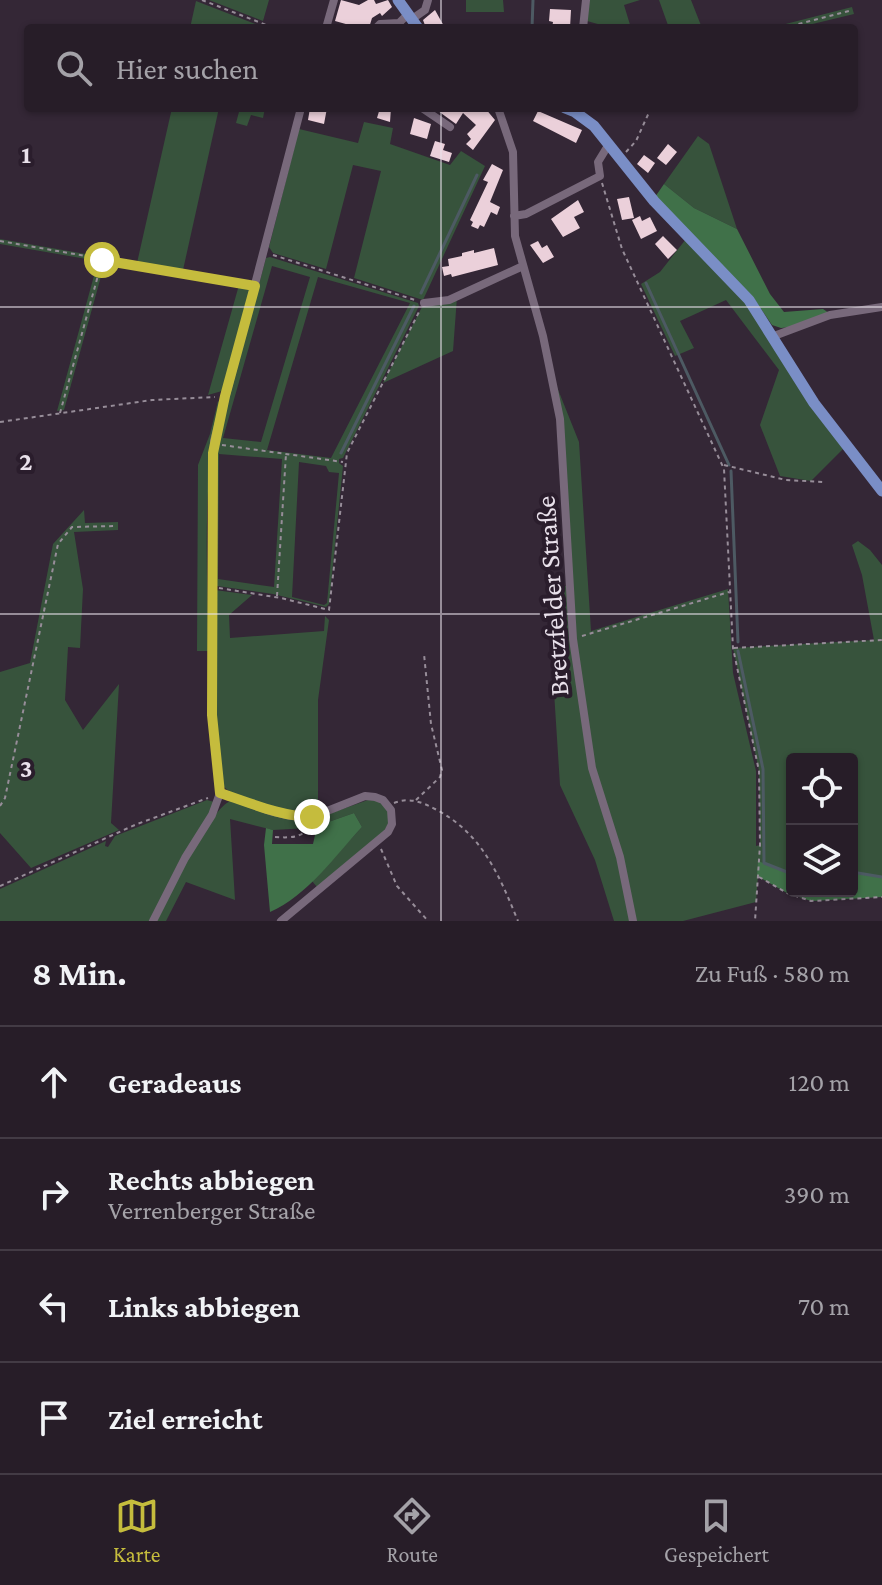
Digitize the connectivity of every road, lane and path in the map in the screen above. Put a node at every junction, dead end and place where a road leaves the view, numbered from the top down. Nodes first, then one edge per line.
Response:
1 (202, 0) edge
2 (334, 0) edge
3 (398, 0) edge
4 (428, 0) edge
5 (586, 0) edge
6 (849, 11) dead end
7 (413, 20) edge
8 (264, 24) edge
9 (327, 24) edge
10 (380, 24) edge
11 (583, 24) edge
12 (799, 24) edge
13 (300, 112) edge
14 (428, 112) edge
15 (499, 112) edge
16 (576, 112) edge
17 (649, 112) edge
18 (450, 127) dead end
19 (609, 144) junction
20 (620, 159) junction
21 (600, 176) junction
22 (514, 216) junction
23 (0, 241) edge
24 (264, 253) junction
25 (102, 260) junction
26 (523, 266) junction
27 (255, 286) junction
28 (424, 303) junction
29 (882, 307) edge
30 (774, 336) junction
31 (225, 396) junction
32 (60, 413) junction
33 (0, 422) edge
34 (214, 441) junction
35 (286, 454) junction
36 (345, 462) junction
37 (723, 465) junction
38 (823, 482) dead end
39 (882, 491) edge
40 (115, 526) dead end
41 (212, 587) junction
42 (731, 592) junction
43 (277, 597) junction
44 (573, 639) junction
45 (882, 640) edge
46 (733, 648) junction
47 (424, 654) dead end
48 (220, 793) junction
49 (416, 800) junction
50 (389, 805) junction
51 (0, 806) edge
52 (312, 817) junction
53 (275, 837) dead end
54 (377, 841) junction
55 (757, 876) junction
56 (0, 886) edge
57 (882, 897) edge
58 (153, 921) edge
59 (281, 921) edge
60 (428, 921) edge
61 (518, 921) edge
62 (633, 921) edge
63 (755, 921) edge

1 - 8 path
2 - 9 street
3 - 7 main road
4 - 7 street
5 - 11 street
6 - 12 path
7 - 10 street
13 - 24 street
14 - 18 street
15 - 22 street, Bretzfelder Straße
16 - 19 main road
17 - 20 path
19 - 20 main road
19 - 21 street
20 - 30 main road
21 - 22 street
21 - 37 path
22 - 26 street, Bretzfelder Straße
23 - 25 path
24 - 27 street
24 - 28 path
25 - 27 path
25 - 32 path
26 - 28 street
26 - 44 street, Bretzfelder Straße
27 - 31 street
28 - 36 path
29 - 30 street
30 - 39 main road
31 - 32 path
31 - 34 street
32 - 33 path
34 - 35 path
34 - 41 street
35 - 36 path
35 - 43 path
36 - 43 path
37 - 38 path
37 - 42 path
40 - 51 path
41 - 43 path
41 - 48 street
42 - 44 path
42 - 46 path
44 - 62 street, Bretzfelder Straße
45 - 46 path
46 - 55 path
47 - 49 path
48 - 52 street
48 - 56 path
48 - 58 street
49 - 50 path
49 - 61 path
50 - 52 street
50 - 54 street
52 - 53 path
54 - 59 street
54 - 60 path
55 - 57 path
55 - 63 path

